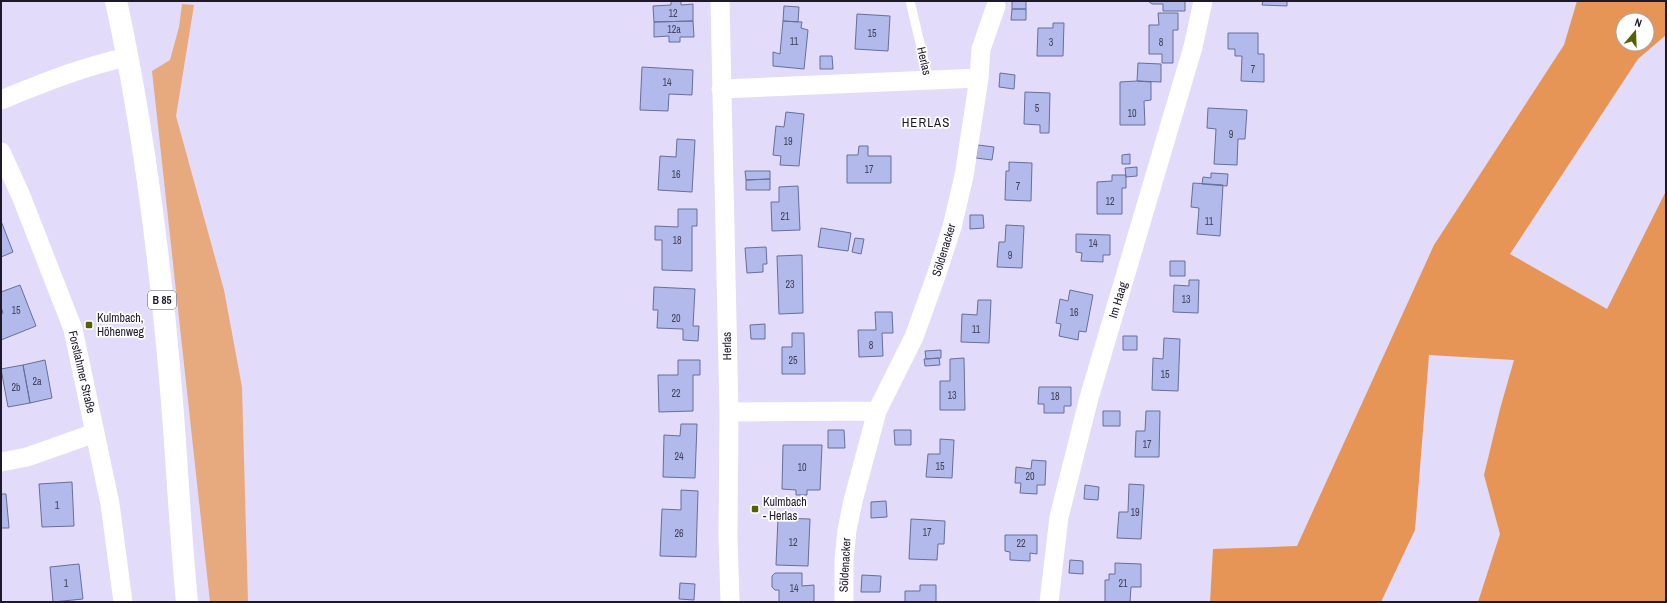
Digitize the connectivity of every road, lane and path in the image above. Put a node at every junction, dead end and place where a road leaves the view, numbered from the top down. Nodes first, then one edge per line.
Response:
1 (116, 1) edge
2 (720, 1) edge
3 (910, 1) edge
4 (1203, 1) edge
5 (996, 6) dead end
6 (128, 57) junction
7 (979, 78) junction
8 (929, 81) junction
9 (721, 89) junction
10 (1, 100) edge
11 (1, 152) edge
12 (877, 411) junction
13 (729, 412) junction
14 (95, 434) junction
15 (1, 462) edge
16 (123, 602) edge
17 (187, 602) edge
18 (730, 602) edge
19 (844, 602) edge
20 (1049, 602) edge

1 - 6 main road, B 85
2 - 9 street, Herlas
3 - 8 lane, Herlas
4 - 20 street, Im Haag
5 - 7 street, Söldenacker
6 - 10 street
6 - 17 main road, B 85
7 - 8 street
7 - 12 street, Söldenacker
8 - 9 street, Herlas
9 - 13 street, Herlas
11 - 14 street, Forstlahmer Straße
12 - 13 street
12 - 19 street, Söldenacker
13 - 18 street, Herlas
14 - 15 street
14 - 16 street, Forstlahmer Straße

